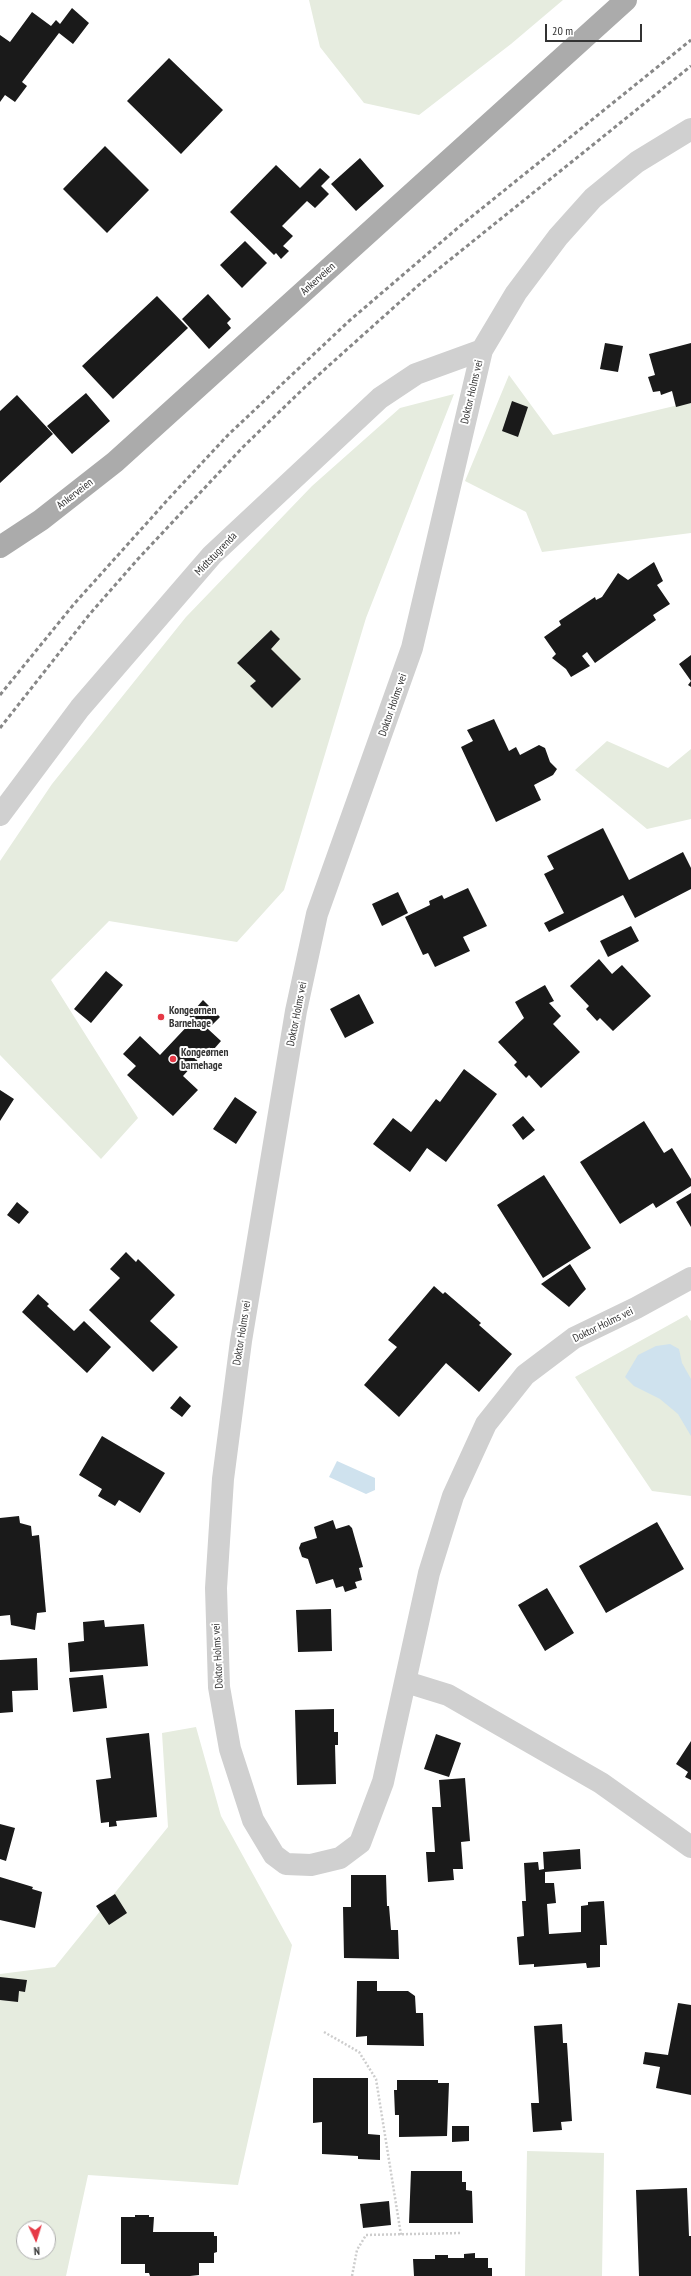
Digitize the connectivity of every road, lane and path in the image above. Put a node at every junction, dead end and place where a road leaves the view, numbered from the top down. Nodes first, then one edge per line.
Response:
1 (626, 0) edge
2 (691, 129) edge
3 (482, 350) junction
4 (0, 546) edge
5 (0, 815) edge
6 (691, 1278) edge
7 (406, 1682) junction
8 (691, 1847) edge
9 (324, 2032) dead end
10 (461, 2233) dead end
11 (401, 2235) junction
12 (352, 2276) edge

1 - 4 main road, Ankerveien
2 - 3 street, Doktor Holms vei
3 - 5 street, Midtstugrenda
3 - 7 street, Doktor Holms vei
6 - 7 street, Doktor Holms vei
7 - 8 street
9 - 11 path
10 - 11 path
11 - 12 path

